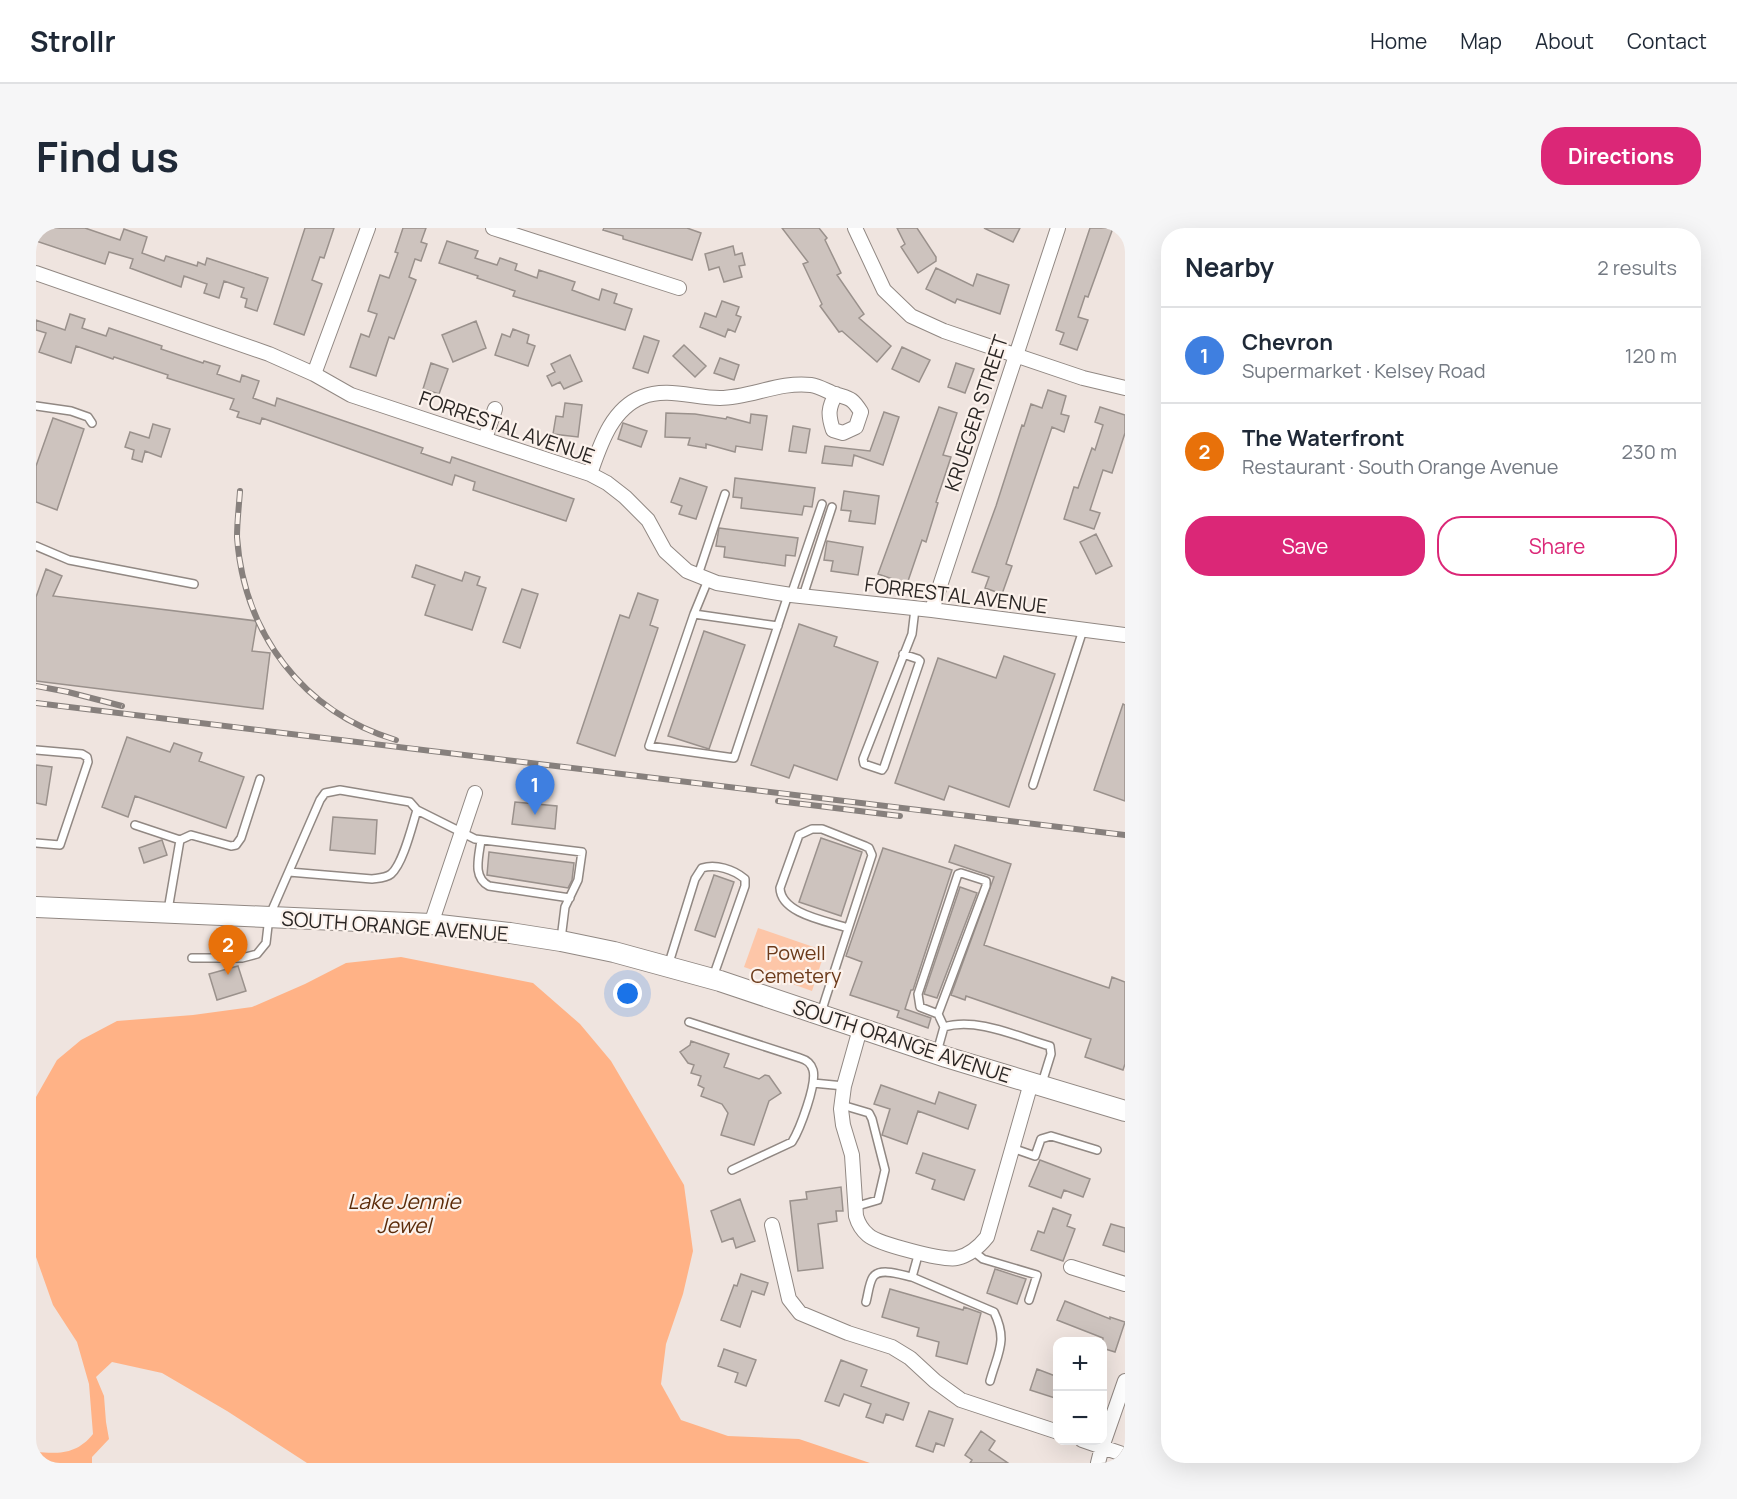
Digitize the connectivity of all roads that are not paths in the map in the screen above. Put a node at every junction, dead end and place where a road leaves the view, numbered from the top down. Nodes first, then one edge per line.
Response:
1 (368, 228) edge
2 (493, 228) edge
3 (855, 228) edge
4 (1058, 228) edge
5 (36, 273) edge
6 (680, 288) dead end
7 (1016, 355) junction
8 (314, 374) junction
9 (1125, 388) edge
10 (836, 394) dead end
11 (36, 406) edge
12 (495, 409) dead end
13 (92, 423) dead end
14 (485, 439) junction
15 (590, 474) junction
16 (725, 494) dead end
17 (822, 504) dead end
18 (832, 507) dead end
19 (36, 546) edge
20 (703, 578) junction
21 (194, 584) dead end
22 (794, 595) junction
23 (915, 609) junction
24 (932, 610) junction
25 (694, 614) junction
26 (778, 626) junction
27 (1083, 630) junction
28 (1125, 635) edge
29 (903, 654) junction
30 (36, 750) edge
31 (260, 779) dead end
32 (1033, 785) dead end
33 (475, 793) dead end
34 (417, 810) junction
35 (135, 825) dead end
36 (462, 833) junction
37 (180, 840) junction
38 (481, 840) junction
39 (36, 843) edge
40 (289, 872) junction
41 (570, 898) junction
42 (36, 907) edge
43 (167, 913) junction
44 (269, 917) junction
45 (431, 924) junction
46 (848, 928) junction
47 (561, 941) junction
48 (192, 958) dead end
49 (668, 966) junction
50 (712, 979) junction
51 (938, 1014) junction
52 (820, 1015) junction
53 (689, 1022) dead end
54 (944, 1027) junction
55 (860, 1029) junction
56 (937, 1054) junction
57 (813, 1083) junction
58 (1036, 1084) junction
59 (844, 1086) junction
60 (842, 1105) junction
61 (1125, 1111) edge
62 (1012, 1148) junction
63 (1097, 1150) dead end
64 (732, 1170) dead end
65 (854, 1207) junction
66 (772, 1225) dead end
67 (973, 1251) junction
68 (920, 1252) junction
69 (1071, 1267) dead end
70 (912, 1277) junction
71 (1125, 1284) edge
72 (1029, 1300) dead end
73 (866, 1302) dead end
74 (990, 1381) dead end
75 (1125, 1381) edge
76 (1053, 1430) edge
77 (1096, 1445) edge
78 (1102, 1447) junction
79 (1125, 1455) edge
80 (1098, 1463) edge

1 - 8 street
2 - 6 street
3 - 7 street
4 - 7 street, KRUEGER STREET
5 - 8 street, FORRESTAL AVENUE
7 - 9 street
7 - 24 street, KRUEGER STREET
8 - 14 street, FORRESTAL AVENUE
10 - 15 street
11 - 13 lane
12 - 14 street
14 - 15 street, FORRESTAL AVENUE
15 - 20 street, FORRESTAL AVENUE
16 - 20 lane
17 - 22 lane
18 - 22 lane
19 - 21 lane
20 - 22 street, FORRESTAL AVENUE
20 - 25 lane
22 - 23 street, FORRESTAL AVENUE
22 - 26 lane
23 - 24 street, FORRESTAL AVENUE
23 - 29 lane
24 - 27 street, FORRESTAL AVENUE
25 - 26 lane
25 - 26 lane
27 - 28 street, FORRESTAL AVENUE
27 - 32 lane
29 - 29 lane
30 - 39 lane
31 - 37 lane
33 - 36 street
34 - 36 lane
34 - 40 lane
34 - 40 lane
35 - 37 lane
36 - 38 lane
36 - 45 street
37 - 43 lane
38 - 41 lane
38 - 41 lane
40 - 44 lane
41 - 47 lane
42 - 43 main road, SOUTH ORANGE AVENUE
43 - 44 main road, SOUTH ORANGE AVENUE
44 - 45 main road, SOUTH ORANGE AVENUE
44 - 48 lane
45 - 47 main road, SOUTH ORANGE AVENUE
46 - 46 lane
46 - 52 lane
47 - 49 main road, SOUTH ORANGE AVENUE
49 - 50 main road, SOUTH ORANGE AVENUE
49 - 50 lane
50 - 52 main road, SOUTH ORANGE AVENUE
51 - 51 lane
51 - 54 lane
52 - 55 main road, SOUTH ORANGE AVENUE
53 - 57 lane
54 - 56 lane
54 - 58 lane
55 - 56 main road, SOUTH ORANGE AVENUE
55 - 59 street
56 - 58 main road, SOUTH ORANGE AVENUE
57 - 59 lane
57 - 64 lane
58 - 61 main road, SOUTH ORANGE AVENUE
58 - 62 street
59 - 60 street
60 - 65 street
60 - 65 lane
62 - 63 lane
62 - 67 street
65 - 68 street
66 - 76 street
67 - 68 street
67 - 72 lane
68 - 70 lane
69 - 71 street
70 - 73 lane
70 - 74 lane
75 - 78 street
77 - 78 street
78 - 79 street
78 - 80 street

